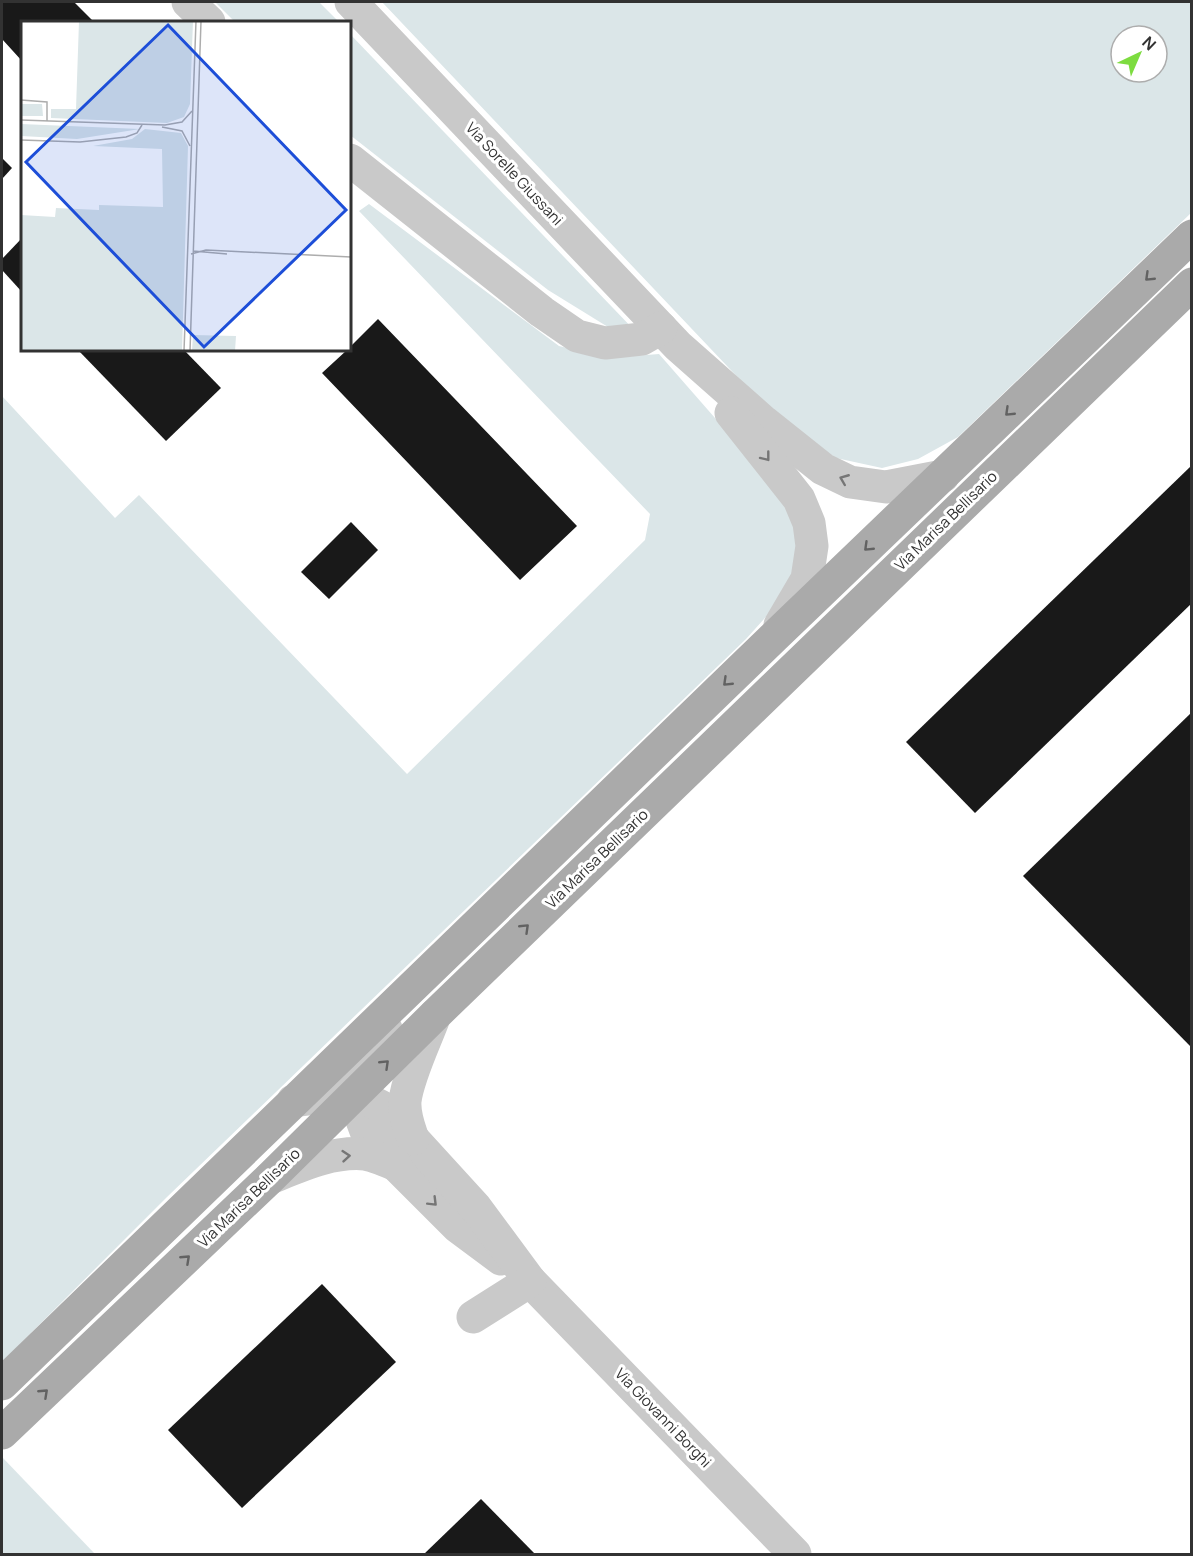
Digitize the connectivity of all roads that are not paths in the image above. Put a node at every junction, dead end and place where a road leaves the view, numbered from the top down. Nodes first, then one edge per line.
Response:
1 (188, 2) edge
2 (351, 2) edge
3 (208, 21) edge
4 (351, 161) edge
5 (1191, 236) edge
6 (1191, 284) edge
7 (669, 337) junction
8 (943, 476) junction
9 (774, 637) junction
10 (628, 777) junction
11 (435, 1015) junction
12 (353, 1096) junction
13 (293, 1101) junction
14 (405, 1152) junction
15 (270, 1178) junction
16 (530, 1281) junction
17 (473, 1317) dead end
18 (2, 1384) edge
19 (2, 1433) edge
20 (795, 1554) edge

1 - 3 street
2 - 7 street, Via Sorelle Giussani
4 - 7 street
5 -> 8 main road
11 -> 6 main road, Via Marisa Bellisario
8 -> 7 street
7 -> 9 street
8 -> 9 main road
9 -> 10 main road
10 - 12 street
10 - 13 main road
12 -> 11 main road, Via Marisa Bellisario
11 - 14 street
12 - 13 street
12 - 14 street, Via Giovanni Borghi
12 - 15 main road, Via Marisa Bellisario
13 - 18 main road
15 -> 14 street
14 - 16 street, Via Giovanni Borghi
19 -> 15 main road, Via Marisa Bellisario
16 - 17 street
16 - 20 street, Via Giovanni Borghi

